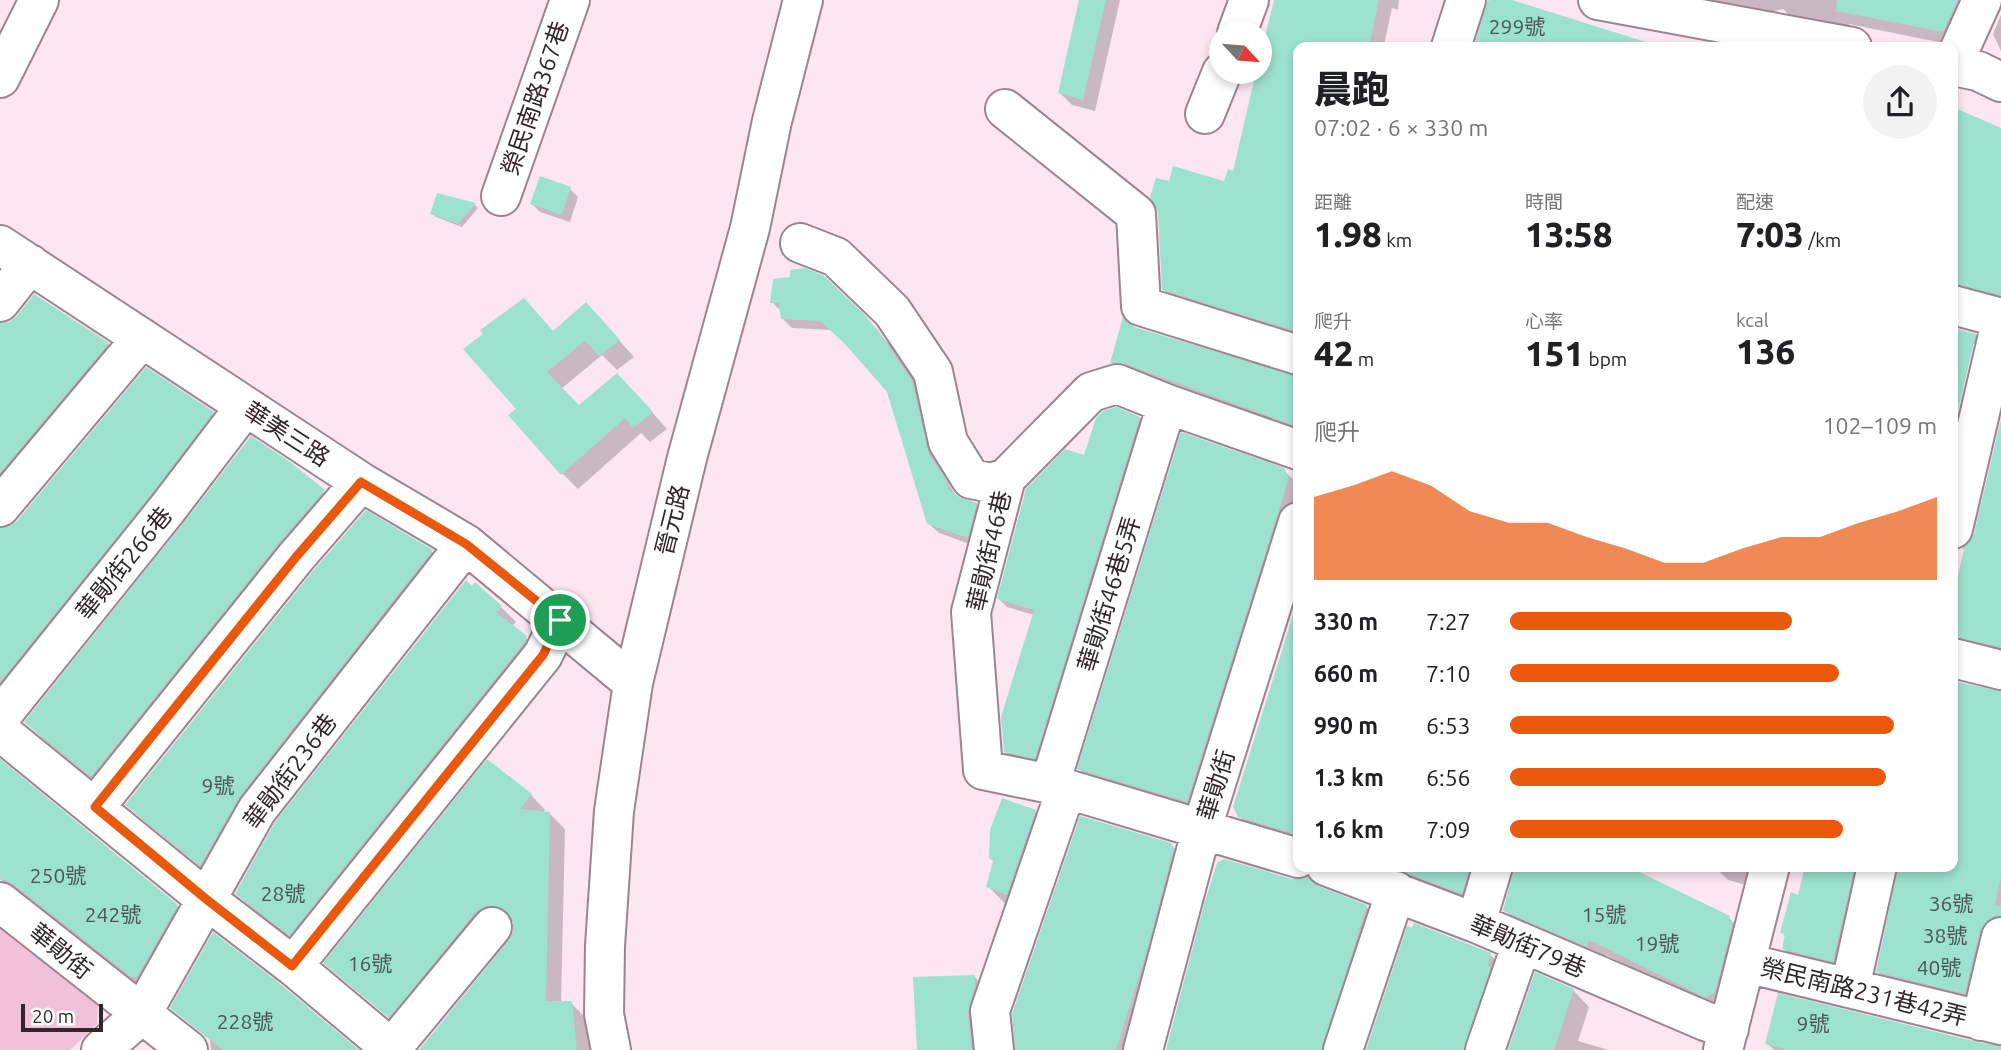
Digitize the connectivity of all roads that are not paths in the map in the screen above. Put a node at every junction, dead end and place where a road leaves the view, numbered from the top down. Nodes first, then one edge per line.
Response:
1 (39, 0) edge
2 (569, 0) edge
3 (803, 0) edge
4 (1249, 0) edge
5 (1466, 0) edge
6 (1598, 0) edge
7 (1982, 0) edge
8 (1241, 21) edge
9 (1727, 36) edge
10 (1453, 42) edge
11 (1795, 42) edge
12 (1958, 54) edge
13 (1958, 66) edge
14 (0, 78) edge
15 (2001, 82) edge
16 (1217, 84) edge
17 (1005, 109) dead end
18 (1205, 114) dead end
19 (501, 196) dead end
20 (800, 243) dead end
21 (15, 255) edge
22 (0, 302) edge
23 (1958, 307) edge
24 (2001, 320) edge
25 (142, 338) junction
26 (1293, 353) edge
27 (1167, 404) junction
28 (245, 407) junction
29 (1293, 448) edge
30 (1006, 478) junction
31 (361, 482) junction
32 (1958, 506) edge
33 (0, 507) edge
34 (1293, 538) edge
35 (466, 544) junction
36 (560, 620) junction
37 (1958, 659) edge
38 (2001, 670) edge
39 (633, 682) junction
40 (0, 717) edge
41 (0, 731) edge
42 (1058, 787) junction
43 (95, 807) junction
44 (1202, 828) junction
45 (1293, 856) edge
46 (1343, 872) edge
47 (1491, 872) edge
48 (1769, 872) edge
49 (1876, 872) edge
50 (1395, 891) junction
51 (206, 899) junction
52 (0, 902) edge
53 (1476, 923) junction
54 (492, 928) dead end
55 (2001, 937) edge
56 (1522, 943) junction
57 (1746, 963) junction
58 (292, 966) junction
59 (1850, 988) junction
60 (141, 1015) junction
61 (1991, 1023) edge
62 (1726, 1040) edge
63 (392, 1049) edge
64 (101, 1050) edge
65 (188, 1050) edge
66 (611, 1050) edge
67 (994, 1050) edge
68 (1143, 1050) edge
69 (1343, 1050) edge
70 (1485, 1050) edge

1 - 14 street
2 - 19 street, 榮民南路367巷
3 - 39 street, 晉元路
4 - 8 street
5 - 10 street
6 - 9 street
7 - 12 street
9 - 11 street
13 - 15 street
16 - 18 street
17 - 26 street
20 - 30 street
21 - 22 street
21 - 25 street, 華美三路
23 - 24 street
24 - 32 street
25 - 28 street, 華美三路
25 - 33 street
27 - 29 street, 華勛街46巷
27 - 30 street, 華勛街46巷
27 - 42 street, 華勛街46巷5弄
28 - 31 street, 華美三路
28 - 40 street, 華勛街266巷
30 - 42 street, 華勛街46巷
31 - 35 street, 華美三路
31 - 43 street
34 - 44 street, 華勛街
35 - 36 street, 華美三路
35 - 51 street, 華勛街236巷
36 - 39 street, 華美三路
36 - 58 street
37 - 38 street
39 - 66 street, 晉元路
41 - 43 street
42 - 44 street
42 - 67 street, 華勛街46巷5弄
43 - 51 street
44 - 45 street
44 - 68 street, 華勛街
46 - 50 street, 華勛街79巷
47 - 53 street
48 - 57 street
49 - 59 street
50 - 53 street, 華勛街79巷
50 - 69 street
51 - 58 street
51 - 60 street, 華勛街236巷
52 - 60 street, 華勛街
53 - 56 street, 華勛街79巷
54 - 63 street
55 - 61 street
56 - 62 street, 華勛街79巷
56 - 70 street
57 - 59 street, 榮民南路231巷42弄
57 - 62 street
58 - 63 street
59 - 61 street, 榮民南路231巷42弄
60 - 64 street, 華勛街236巷
60 - 65 street, 華勛街

